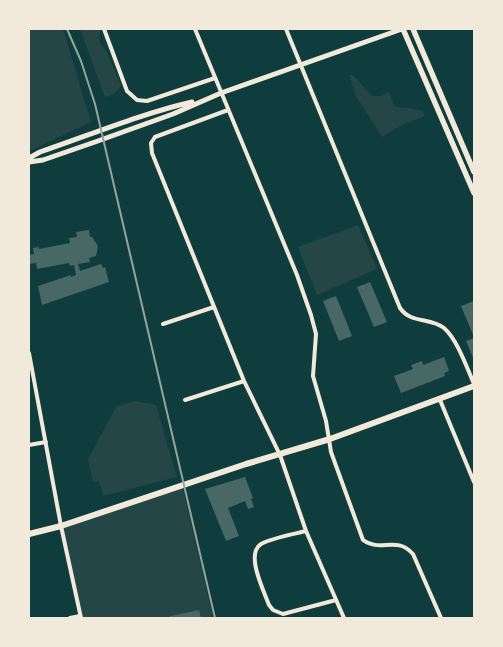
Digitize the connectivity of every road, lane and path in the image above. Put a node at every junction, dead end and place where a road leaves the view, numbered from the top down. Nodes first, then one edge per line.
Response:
1 (104, 29) edge
2 (196, 29) edge
3 (286, 29) edge
4 (403, 29) edge
5 (413, 29) edge
6 (302, 64) junction
7 (215, 78) junction
8 (221, 93) junction
9 (203, 100) junction
10 (228, 110) junction
11 (29, 158) edge
12 (29, 162) edge
13 (474, 172) edge
14 (474, 193) edge
15 (214, 307) junction
16 (163, 324) dead end
17 (29, 353) edge
18 (244, 381) junction
19 (474, 385) edge
20 (185, 400) dead end
21 (440, 400) junction
22 (330, 439) junction
23 (46, 442) junction
24 (29, 445) edge
25 (280, 454) junction
26 (474, 482) edge
27 (61, 526) junction
28 (306, 530) junction
29 (29, 534) edge
30 (336, 600) junction
31 (81, 617) edge
32 (70, 618) edge
33 (344, 618) edge
34 (441, 618) edge

1 - 7 street
2 - 7 street
3 - 6 street
4 - 6 street
4 - 14 main road
5 - 13 main road
6 - 8 street
6 - 19 street
7 - 8 street
8 - 9 street
8 - 10 street
9 - 11 street
9 - 12 street
10 - 15 street
10 - 22 street
15 - 16 street
15 - 18 street
17 - 23 street
18 - 20 street
18 - 25 street
19 - 21 main road
21 - 22 main road
21 - 26 street
22 - 25 main road
22 - 34 street
23 - 24 street
23 - 27 street
25 - 27 main road
25 - 28 street
27 - 29 main road
27 - 31 street
28 - 30 street
28 - 30 street
30 - 33 street
31 - 32 street

